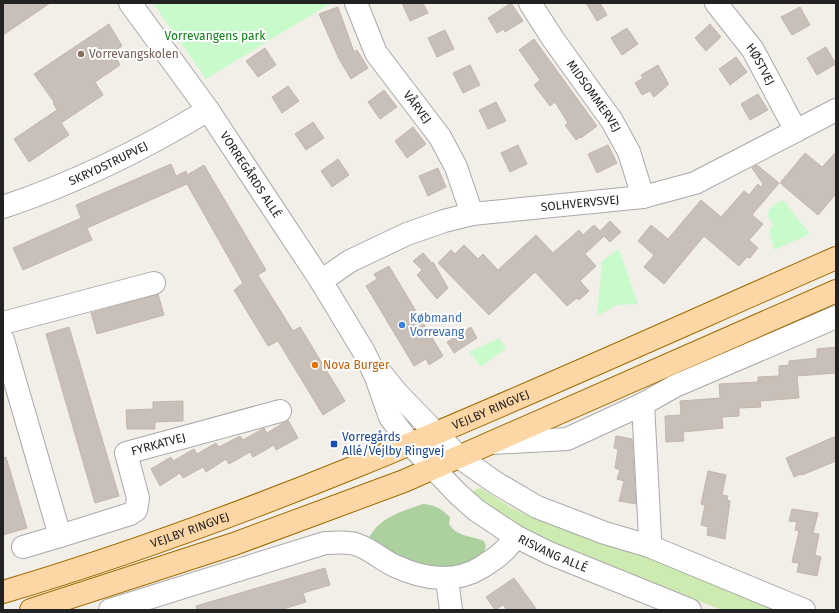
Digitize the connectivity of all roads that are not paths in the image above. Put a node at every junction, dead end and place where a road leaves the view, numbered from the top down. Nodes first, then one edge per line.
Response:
1 (130, 3) edge
2 (356, 3) edge
3 (530, 3) edge
4 (716, 3) edge
5 (208, 110) junction
6 (836, 110) edge
7 (796, 131) junction
8 (643, 197) junction
9 (3, 207) edge
10 (472, 214) junction
11 (836, 258) edge
12 (321, 281) junction
13 (154, 283) dead end
14 (836, 291) edge
15 (836, 317) edge
16 (3, 323) edge
17 (3, 340) edge
18 (364, 352) junction
19 (643, 404) junction
20 (280, 411) dead end
21 (435, 433) junction
22 (492, 443) junction
23 (410, 444) junction
24 (459, 457) junction
25 (432, 468) junction
26 (60, 536) junction
27 (515, 536) junction
28 (648, 546) junction
29 (23, 547) dead end
30 (447, 579) junction
31 (3, 592) edge
32 (31, 610) edge
33 (110, 610) edge
34 (451, 610) edge
35 (690, 610) edge
36 (804, 610) edge

1 - 5 street, VORREGÅRDS ALLÉ
2 - 10 street, VÅRVEJ
3 - 8 street, MIDSOMMERVEJ
4 - 7 street, HØSTVEJ
5 - 9 street, SKRYDSTRUPVEJ
5 - 12 street, VORREGÅRDS ALLÉ
6 - 7 street, SOLHVERVSVEJ
7 - 8 street, SOLHVERVSVEJ
8 - 10 street, SOLHVERVSVEJ
10 - 12 street, SOLHVERVSVEJ
11 - 21 main road, VEJLBY RINGVEJ
12 - 18 street, VORREGÅRDS ALLÉ
13 - 16 street
14 - 22 main road
15 - 19 street
17 - 26 street
18 - 21 street, VORREGÅRDS ALLÉ
18 - 23 street, VORREGÅRDS ALLÉ
19 - 22 street
19 - 28 street
20 - 26 street, FYRKATVEJ
21 - 23 main road, VEJLBY RINGVEJ
21 - 24 street, VORREGÅRDS ALLÉ
22 - 24 main road
23 - 25 street, RISVANG ALLÉ
23 - 31 main road, VEJLBY RINGVEJ
24 - 25 main road
24 - 28 street
25 - 27 street, RISVANG ALLÉ
25 - 32 main road
26 - 29 street, FYRKATVEJ
27 - 30 street
27 - 35 street, RISVANG ALLÉ
28 - 36 street
30 - 33 street
30 - 34 street

